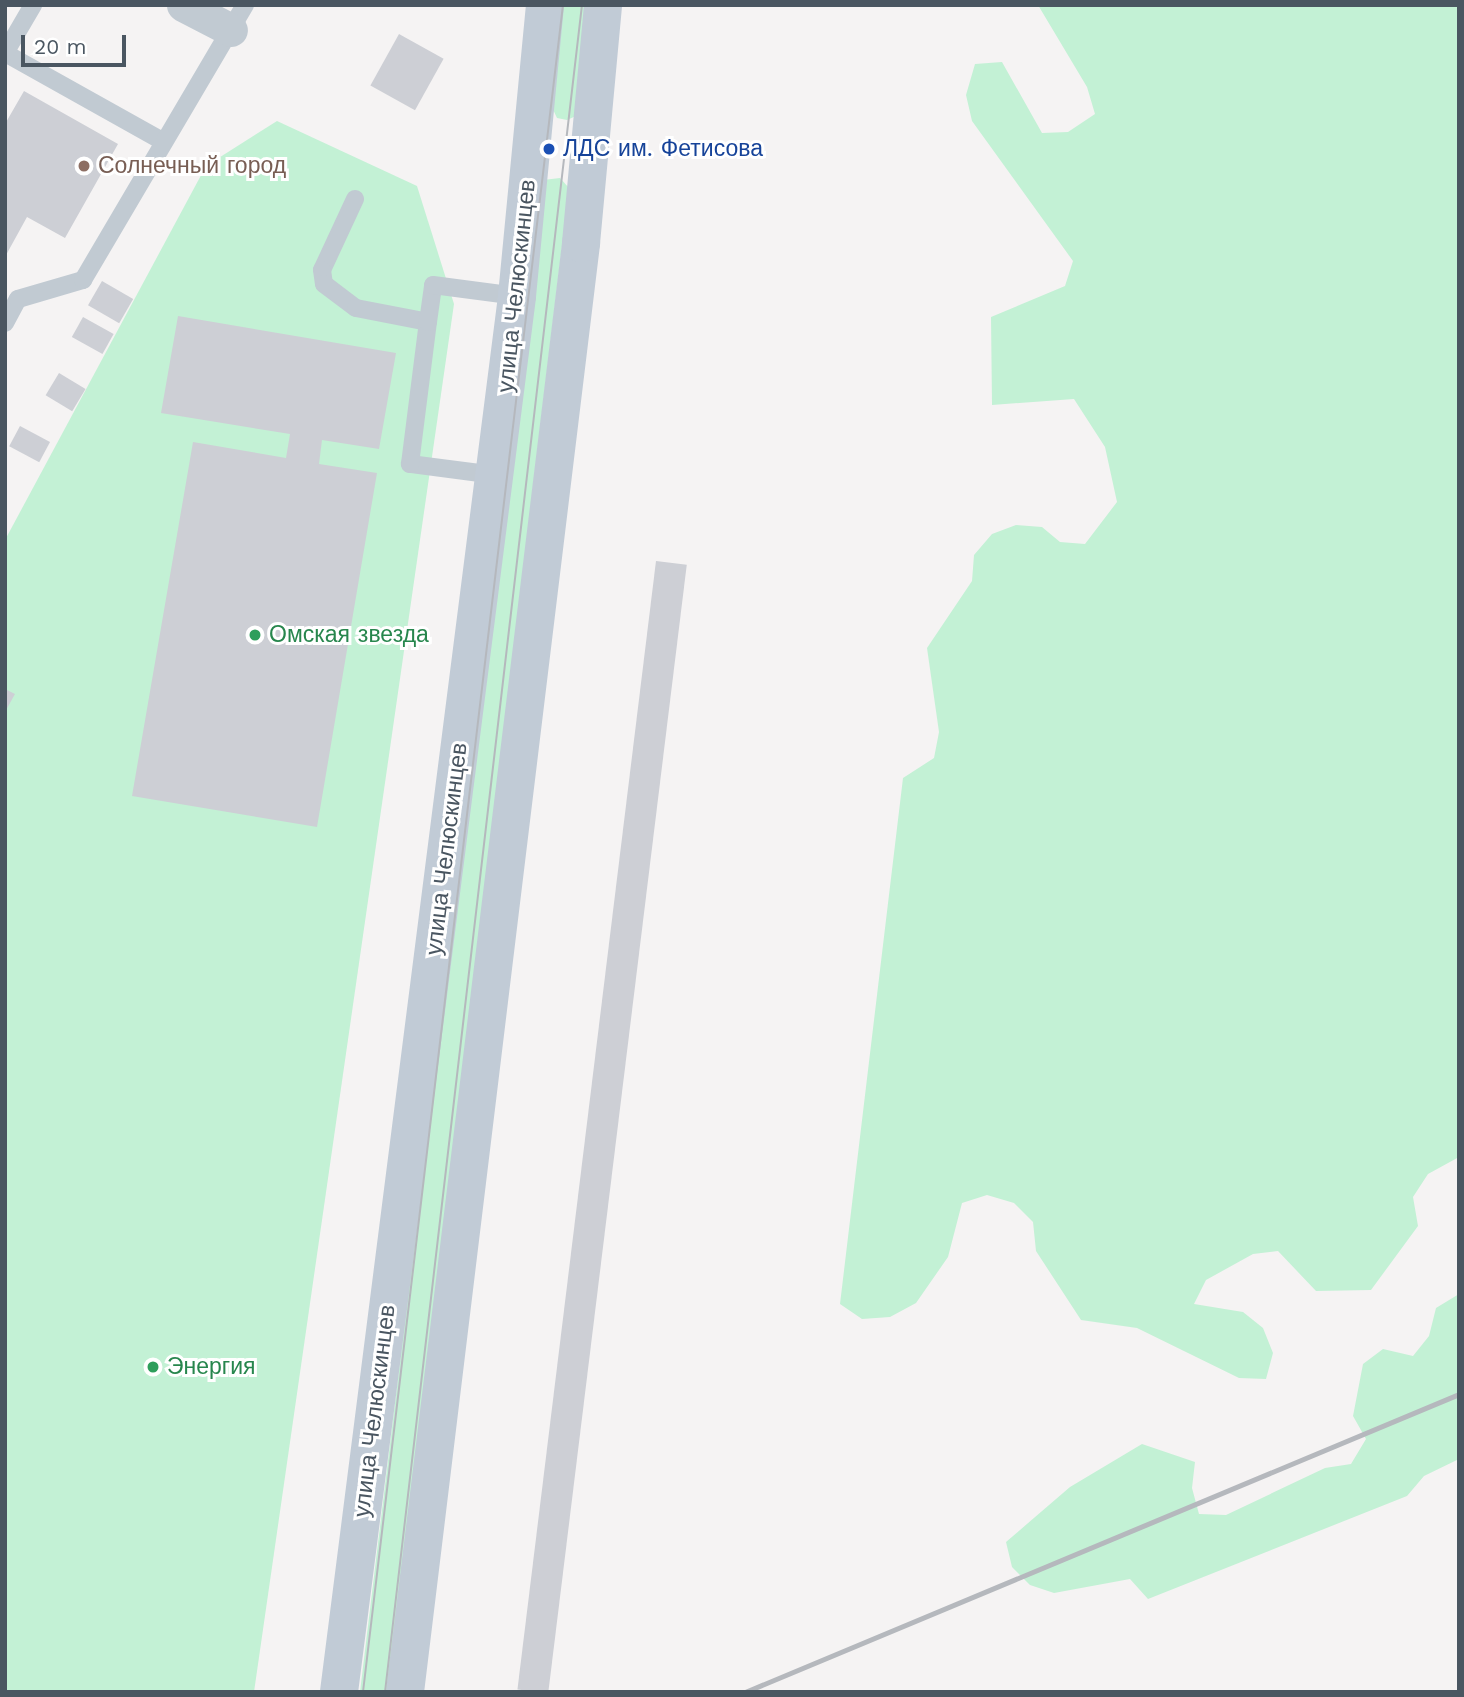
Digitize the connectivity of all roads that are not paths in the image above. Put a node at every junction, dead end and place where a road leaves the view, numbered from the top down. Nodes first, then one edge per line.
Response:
1 (33, 5) edge
2 (183, 5) edge
3 (545, 5) edge
4 (603, 5) edge
5 (238, 18) edge
6 (5, 53) edge
7 (163, 142) junction
8 (355, 199) dead end
9 (517, 296) junction
10 (428, 321) junction
11 (5, 323) edge
12 (495, 475) junction
13 (339, 1692) edge
14 (405, 1692) edge

1 - 6 lane
2 - 5 street
3 - 9 main road, улица Челюскинцев
4 - 14 main road
5 - 7 lane
6 - 7 lane
7 - 11 lane
8 - 10 lane
9 - 10 lane
9 - 12 main road, улица Челюскинцев
10 - 12 lane
12 - 13 main road, улица Челюскинцев

